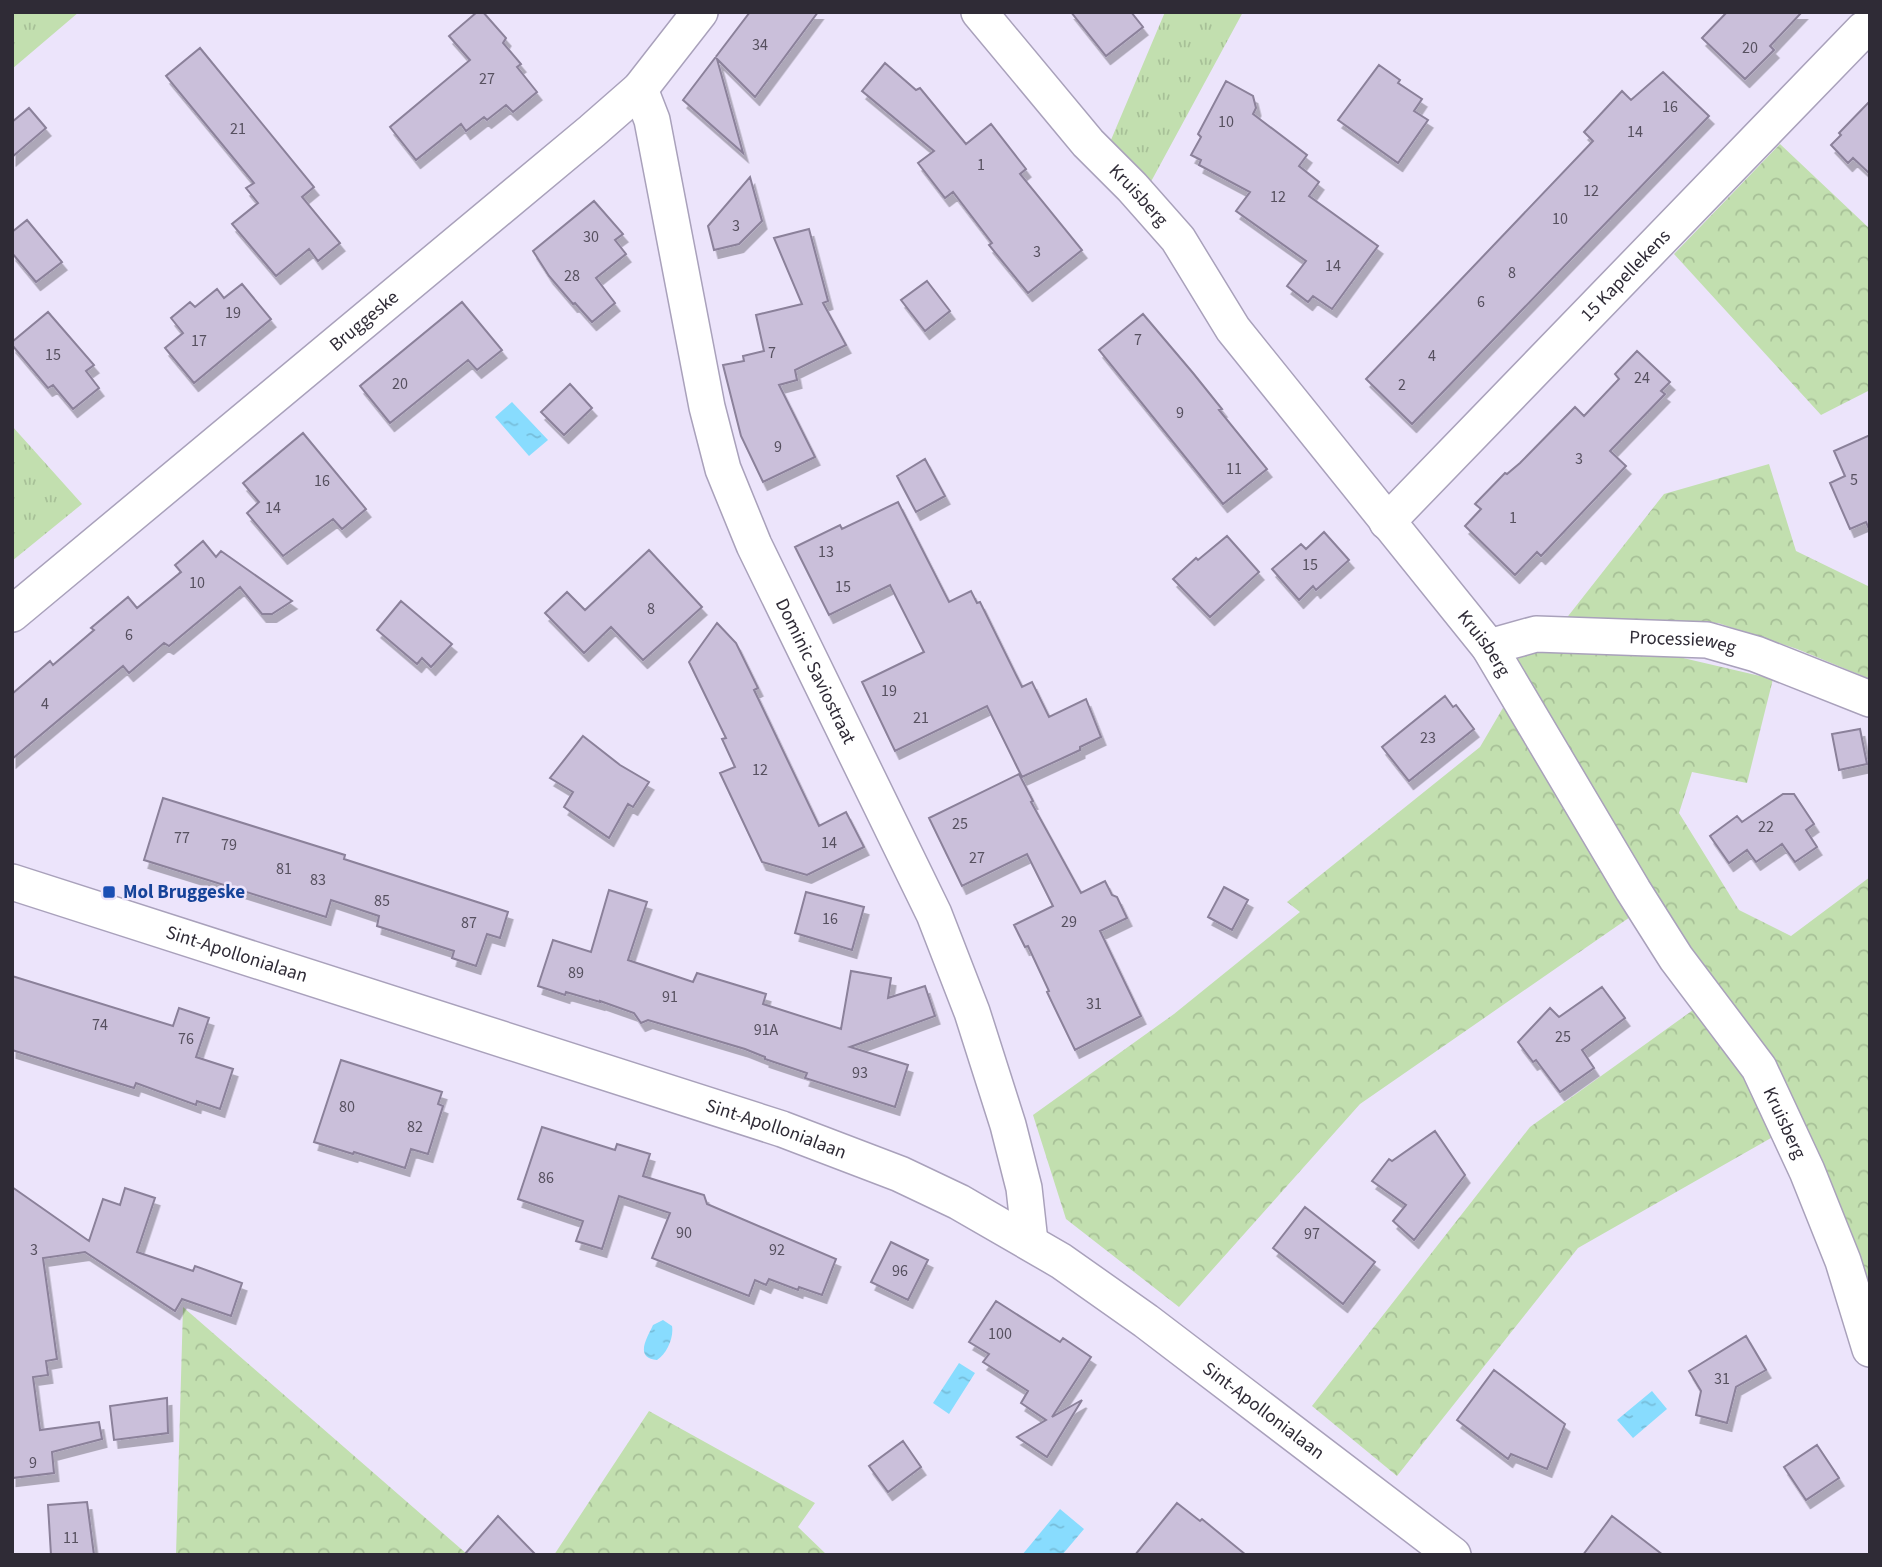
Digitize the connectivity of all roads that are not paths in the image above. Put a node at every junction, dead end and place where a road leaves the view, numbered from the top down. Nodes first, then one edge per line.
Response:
1 (700, 12) edge
2 (979, 12) edge
3 (1864, 29) dead end
4 (640, 89) junction
5 (1387, 522) junction
6 (12, 614) edge
7 (1489, 647) junction
8 (1870, 699) edge
9 (12, 881) edge
10 (1030, 1242) junction
11 (1870, 1349) edge
12 (1452, 1555) edge

1 - 4 street, Bruggeske
2 - 5 street, Kruisberg
3 - 5 street, 15 Kapellekens
4 - 6 street, Bruggeske
4 - 10 street, Dominic Saviostraat
5 - 7 street, Kruisberg
7 - 8 street, Processieweg
7 - 11 street, Kruisberg
9 - 10 street, Sint-Apollonialaan
10 - 12 street, Sint-Apollonialaan

